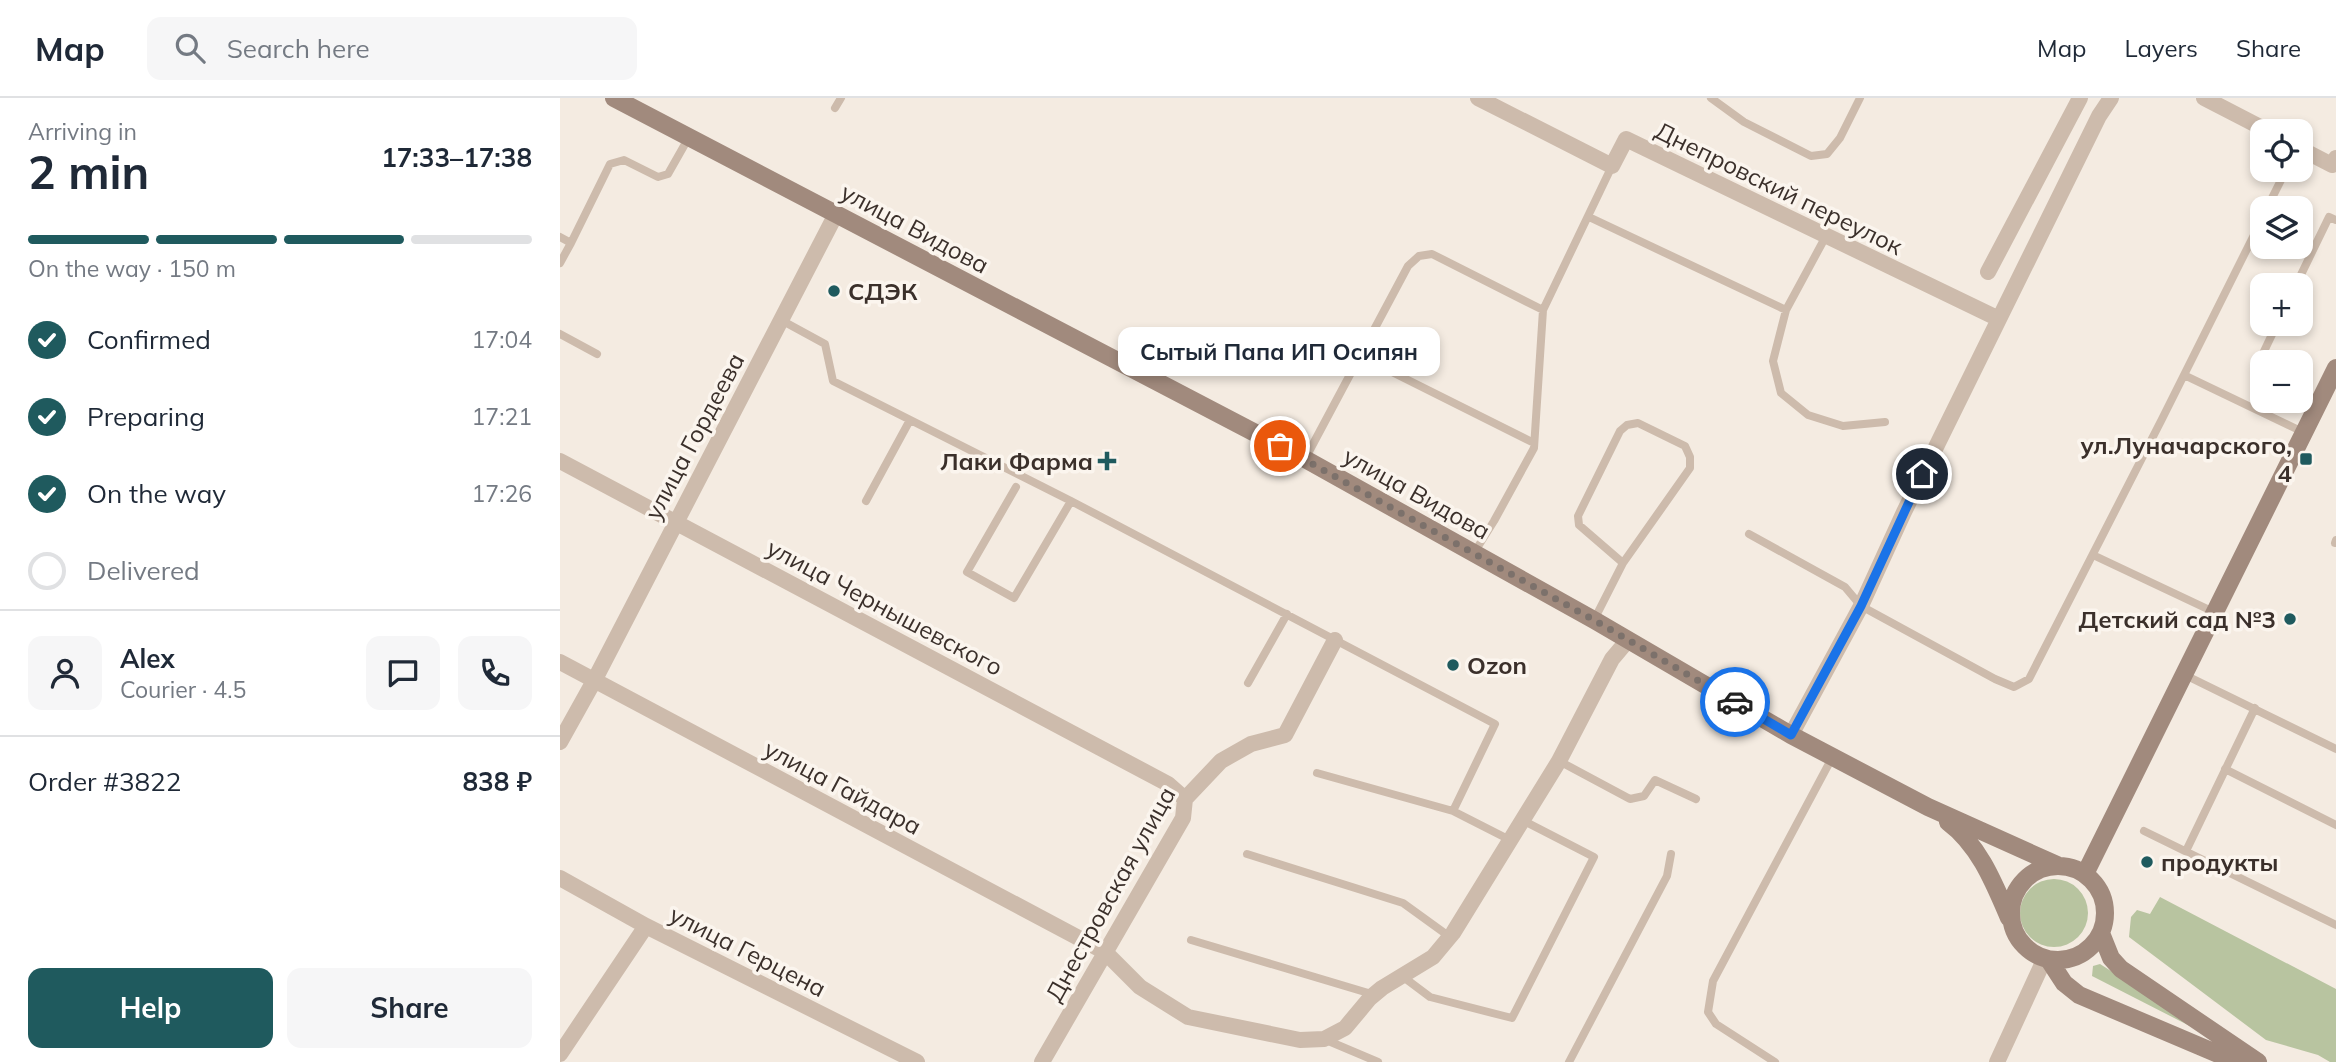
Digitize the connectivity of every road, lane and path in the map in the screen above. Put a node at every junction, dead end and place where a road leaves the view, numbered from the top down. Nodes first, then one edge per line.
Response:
1 (614, 98) edge
2 (841, 98) edge
3 (1478, 98) edge
4 (1711, 98) edge
5 (1860, 98) edge
6 (2080, 98) edge
7 (2111, 98) edge
8 (2204, 98) edge
9 (835, 108) dead end
10 (2250, 122) edge
11 (689, 137) junction
12 (2313, 155) edge
13 (2336, 158) edge
14 (1612, 166) junction
15 (836, 214) junction
16 (1589, 217) junction
17 (2336, 220) edge
18 (1826, 236) junction
19 (560, 237) edge
20 (571, 243) junction
21 (2250, 243) edge
22 (560, 263) edge
23 (1988, 272) dead end
24 (2302, 273) edge
25 (1543, 310) junction
26 (1786, 310) junction
27 (1999, 319) junction
28 (781, 320) junction
29 (560, 334) edge
30 (597, 354) dead end
31 (1360, 356) junction
32 (2336, 368) edge
33 (2184, 375) junction
34 (910, 420) junction
35 (1885, 422) dead end
36 (2305, 433) junction
37 (1534, 443) junction
38 (1305, 459) junction
39 (560, 461) edge
40 (1016, 487) dead end
41 (866, 501) dead end
42 (1071, 501) junction
43 (675, 521) junction
44 (1749, 534) dead end
45 (1474, 553) junction
46 (2093, 555) junction
47 (1623, 563) junction
48 (1861, 606) junction
49 (2216, 613) junction
50 (1287, 614) junction
51 (1594, 620) junction
52 (1335, 640) junction
53 (1628, 640) junction
54 (560, 662) edge
55 (2185, 675) junction
56 (594, 681) junction
57 (1248, 683) dead end
58 (2255, 708) junction
59 (1791, 735) junction
60 (560, 742) edge
61 (2336, 749) edge
62 (1833, 756) junction
63 (1559, 761) junction
64 (2225, 769) junction
65 (1317, 773) dead end
66 (1185, 799) junction
67 (1696, 800) dead end
68 (1928, 807) junction
69 (1453, 811) junction
70 (1522, 820) junction
71 (2336, 825) edge
72 (2144, 831) dead end
73 (1510, 840) junction
74 (2186, 851) junction
75 (1247, 853) dead end
76 (1671, 854) dead end
77 (2057, 865) junction
78 (2085, 874) junction
79 (560, 878) edge
80 (2011, 921) junction
81 (2336, 925) edge
82 (646, 926) junction
83 (2101, 933) junction
84 (1450, 936) junction
85 (1191, 940) dead end
86 (1105, 952) junction
87 (2047, 959) junction
88 (1402, 976) junction
89 (1375, 995) junction
90 (1324, 1039) junction
91 (560, 1054) edge
92 (917, 1062) edge
93 (1042, 1062) edge
94 (1378, 1062) edge
95 (1569, 1062) edge
96 (1774, 1062) edge
97 (1997, 1062) edge
98 (2237, 1062) edge
99 (2258, 1062) edge

1 - 11 street, улица Видова
2 - 9 lane
3 - 14 street
4 - 5 lane
6 - 23 street
7 - 27 street
8 - 10 street
11 - 15 street, улица Видова
11 - 20 lane
12 - 13 street
14 - 16 lane
14 - 18 street, Днепровский переулок
15 - 28 street, улица Гордеева
15 - 38 street, улица Видова
16 - 25 lane
16 - 26 lane
17 - 24 lane
18 - 26 lane
18 - 27 street, Днепровский переулок
19 - 20 lane
20 - 22 lane
21 - 33 lane
25 - 31 lane
25 - 37 lane
26 - 35 lane
27 - 48 street
28 - 34 lane
28 - 43 street, улица Гордеева
29 - 30 lane
31 - 37 lane
31 - 38 lane
32 - 36 street
33 - 36 lane
33 - 46 lane
34 - 41 lane
34 - 42 lane
36 - 49 street
37 - 45 lane
38 - 45 street, улица Видова
39 - 43 street, улица Чернышевского
40 - 42 lane
42 - 50 lane
43 - 56 street, улица Гордеева
43 - 66 street, улица Чернышевского
44 - 48 lane
45 - 51 street, улица Видова
46 - 48 lane
46 - 49 lane
47 - 47 lane
47 - 51 lane
48 - 59 street
49 - 55 street
50 - 52 lane
50 - 57 lane
51 - 53 street, улица Видова
52 - 66 street, Днестровская улица
52 - 69 lane
53 - 59 street, улица Видова
53 - 63 street
54 - 56 street, улица Гайдара
55 - 58 lane
55 - 78 street
56 - 60 street, улица Гордеева
56 - 86 street, улица Гайдара
58 - 61 lane
58 - 64 lane
59 - 62 street, улица Видова
62 - 68 street, улица Видова
62 - 96 lane
63 - 67 lane
63 - 70 street
64 - 71 lane
64 - 74 lane
65 - 69 lane
66 - 86 street, Днестровская улица
68 - 77 street
68 - 80 street
69 - 73 lane
70 - 73 street
70 - 88 lane
72 - 74 lane
73 - 84 street
74 - 81 lane
75 - 84 lane
76 - 95 lane
77 - 78 street
77 - 80 street
78 - 83 street
79 - 82 street, улица Герцена
80 - 87 street
82 - 91 street
82 - 92 street, улица Герцена
83 - 87 street
83 - 99 street
84 - 88 street
85 - 89 lane
86 - 90 street, улица Гайдара
86 - 93 street, Днестровская улица
87 - 97 street
87 - 98 street
88 - 89 street
89 - 90 street
90 - 94 lane

